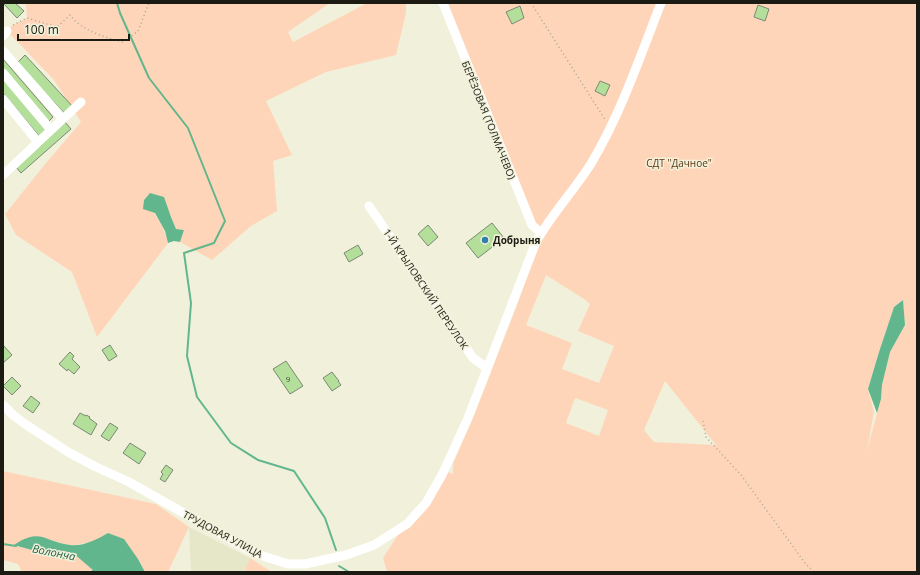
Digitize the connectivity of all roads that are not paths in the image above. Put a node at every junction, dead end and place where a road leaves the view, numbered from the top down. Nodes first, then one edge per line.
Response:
1 (443, 3) edge
2 (661, 3) edge
3 (3, 51) edge
4 (3, 73) edge
5 (3, 99) edge
6 (81, 102) dead end
7 (63, 119) junction
8 (51, 130) junction
9 (38, 142) junction
10 (3, 175) edge
11 (369, 206) dead end
12 (541, 233) junction
13 (487, 368) junction
14 (3, 405) edge
15 (288, 568) edge

1 - 12 street, БЕРЁЗОВАЯ (ТОЛМАЧЕВО)
2 - 12 street, ТРУДОВАЯ УЛИЦА
3 - 7 street
4 - 8 street
5 - 9 street
6 - 7 street
7 - 8 street
8 - 9 street
9 - 10 street
11 - 13 street, 1-Й КРЫЛОВСКИЙ ПЕРЕУЛОК
12 - 13 street, ТРУДОВАЯ УЛИЦА
13 - 15 street, ТРУДОВАЯ УЛИЦА
14 - 15 street, ТРУДОВАЯ УЛИЦА

